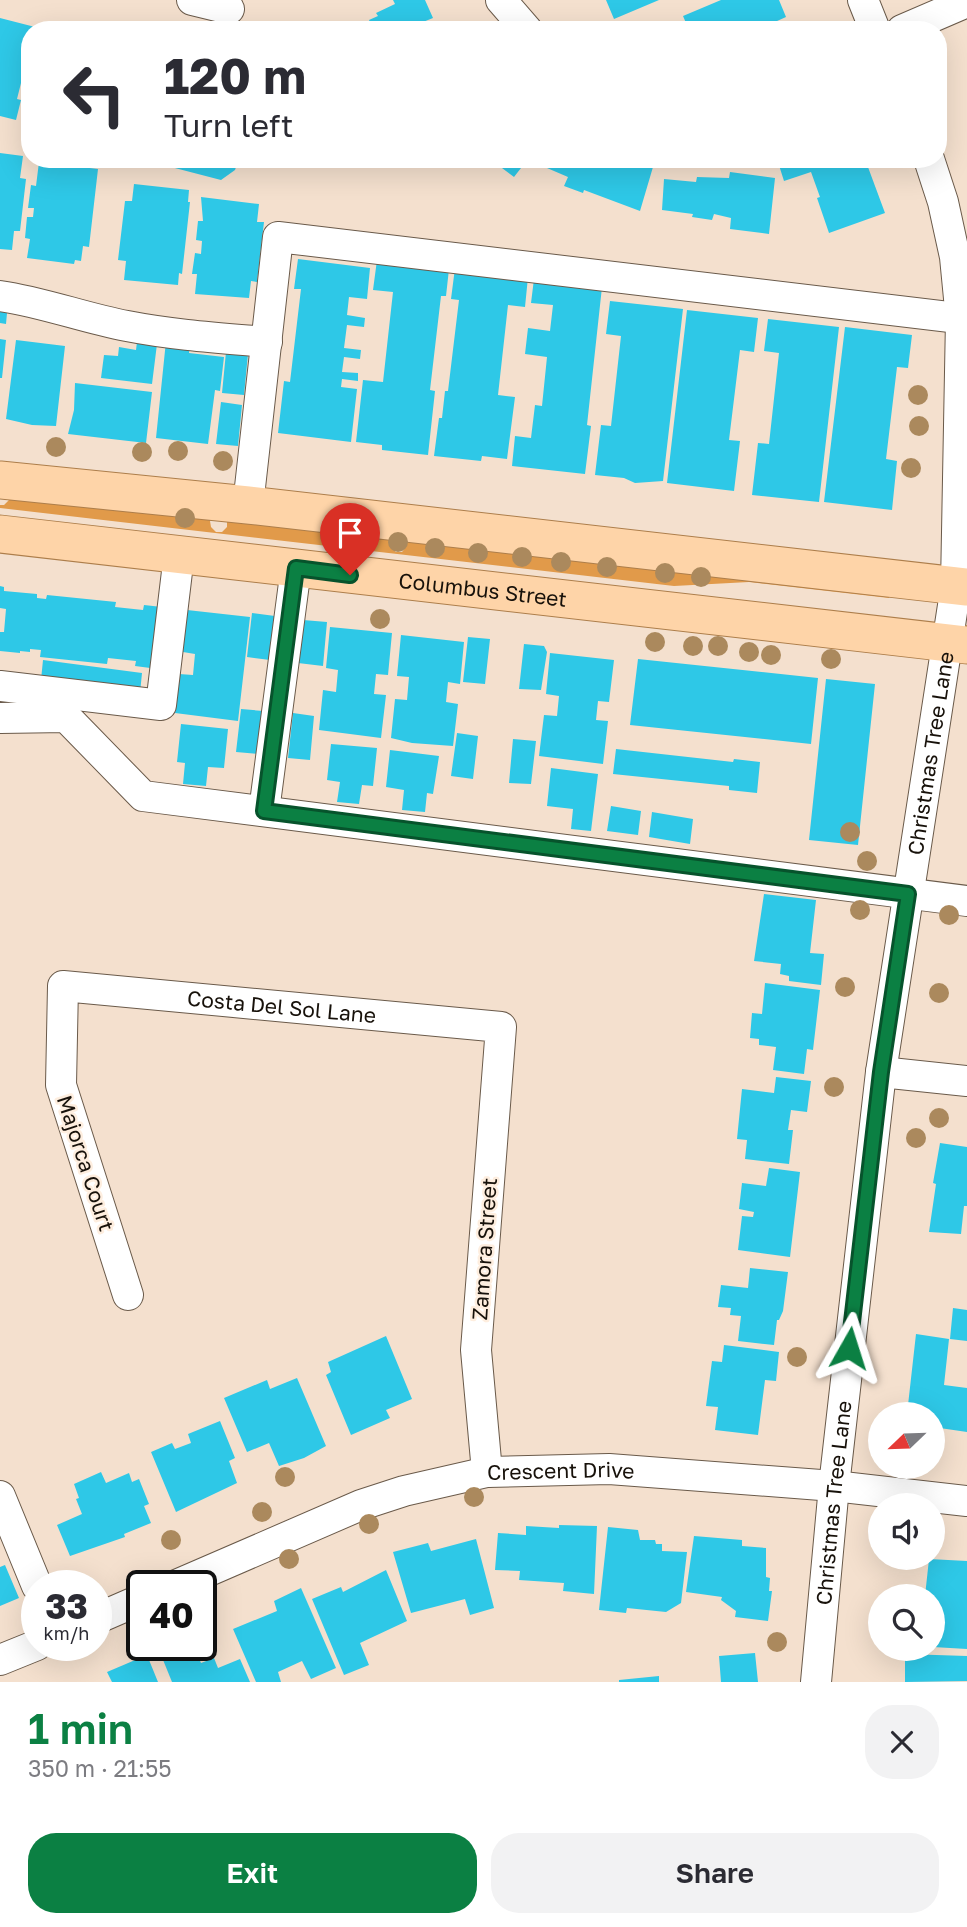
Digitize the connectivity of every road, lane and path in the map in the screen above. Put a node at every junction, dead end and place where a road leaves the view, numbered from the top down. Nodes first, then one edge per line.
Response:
1 (192, 0) edge
2 (501, 0) edge
3 (863, 0) edge
4 (967, 2) edge
5 (229, 9) dead end
6 (519, 21) edge
7 (871, 21) edge
8 (923, 21) edge
9 (932, 168) edge
10 (0, 296) edge
11 (964, 319) edge
12 (267, 342) junction
13 (0, 480) edge
14 (248, 505) junction
15 (0, 534) edge
16 (179, 555) junction
17 (296, 568) junction
18 (962, 586) edge
19 (957, 643) edge
20 (0, 686) edge
21 (0, 718) edge
22 (264, 811) junction
23 (908, 894) junction
24 (967, 901) edge
25 (63, 986) joint
26 (501, 1027) joint
27 (881, 1072) junction
28 (967, 1081) edge
29 (128, 1295) dead end
30 (487, 1472) junction
31 (834, 1486) junction
32 (0, 1496) edge
33 (967, 1501) edge
34 (30, 1570) edge
35 (211, 1570) edge
36 (21, 1651) edge
37 (0, 1660) edge
38 (816, 1682) edge

1 - 5 street
2 - 6 street
3 - 7 street
4 - 8 street
9 - 11 street, Christmas Tree Lane
10 - 12 street
11 - 12 street
11 - 18 street, Christmas Tree Lane
12 - 14 street
13 - 14 main road
14 - 18 main road
15 - 16 main road, Columbus Street
16 - 17 main road, Columbus Street
16 - 20 street
17 - 19 main road, Columbus Street
17 - 22 street
18 - 19 street, Christmas Tree Lane
19 - 23 street, Christmas Tree Lane
21 - 22 street
22 - 23 street
23 - 24 street
23 - 27 street, Christmas Tree Lane
25 - 26 street, Costa Del Sol Lane
25 - 29 street, Majorca Court
26 - 30 street, Zamora Street
27 - 28 street
27 - 31 street, Christmas Tree Lane
30 - 31 street, Crescent Drive
30 - 35 street, Crescent Drive
31 - 33 street, Crescent Drive
31 - 38 street, Christmas Tree Lane
32 - 34 street
36 - 37 street

